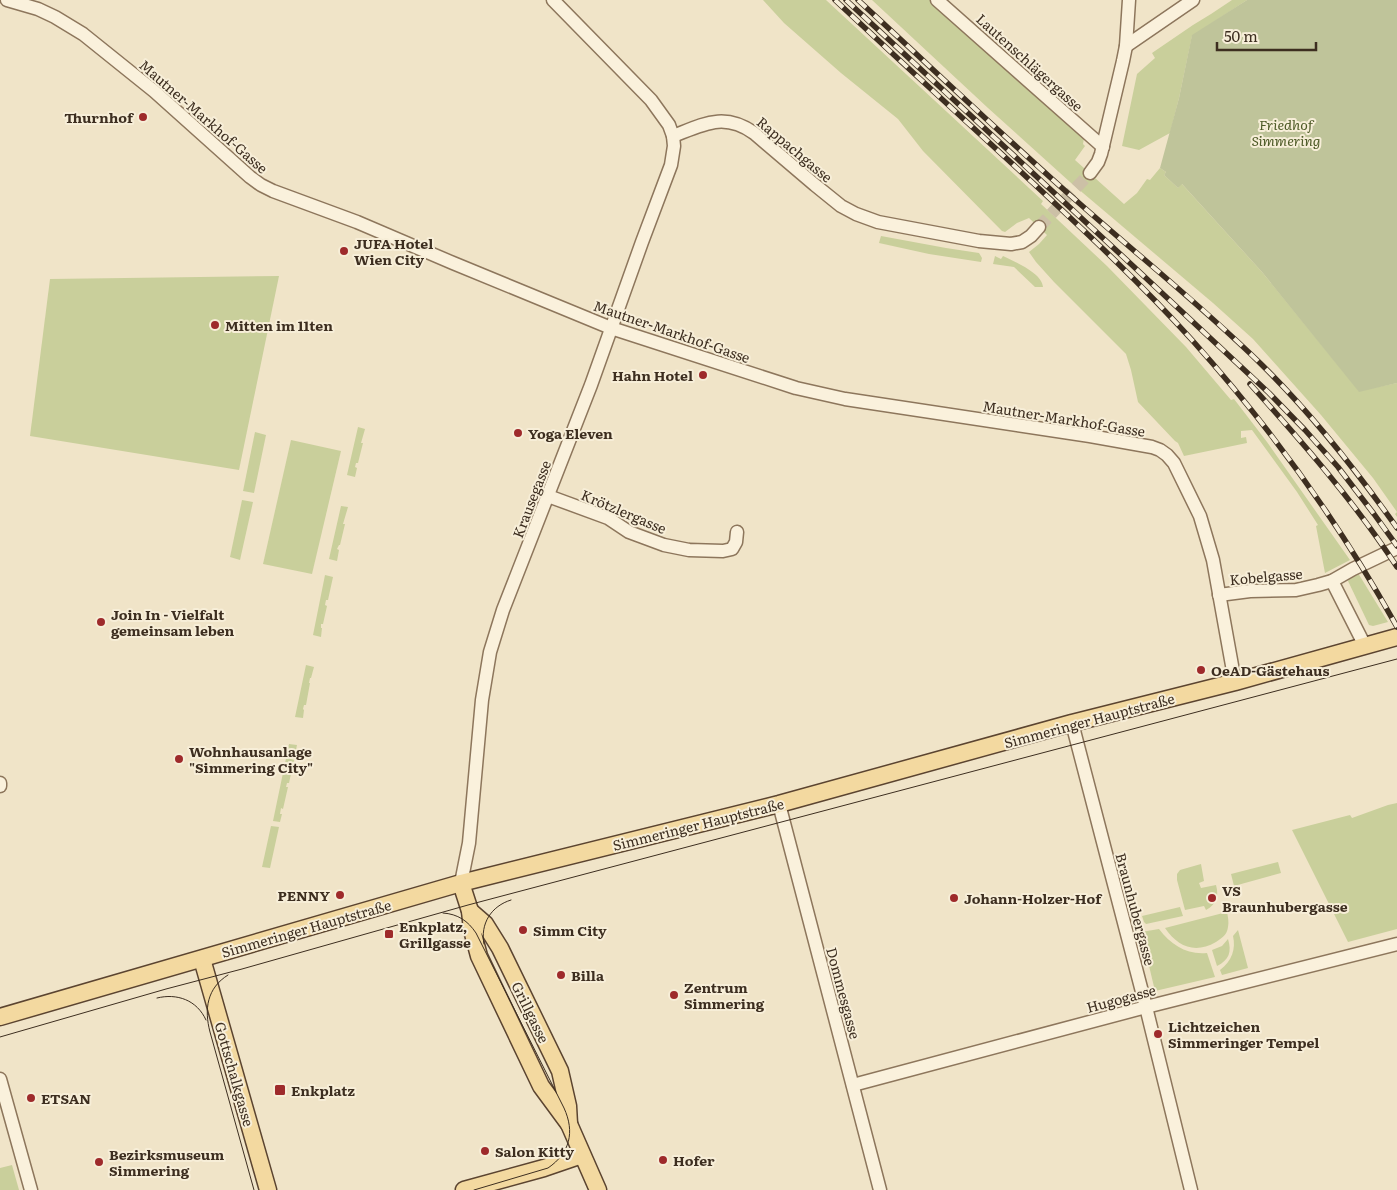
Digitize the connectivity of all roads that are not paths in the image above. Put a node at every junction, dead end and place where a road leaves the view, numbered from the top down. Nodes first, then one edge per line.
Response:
1 (7, 0) edge
2 (554, 0) edge
3 (937, 0) edge
4 (1129, 0) edge
5 (1193, 0) edge
6 (1126, 46) junction
7 (673, 136) junction
8 (1103, 147) junction
9 (1090, 173) tunnel mouth
10 (1039, 227) tunnel mouth
11 (611, 328) junction
12 (548, 496) junction
13 (737, 532) dead end
14 (1397, 548) edge
15 (1332, 581) junction
16 (1219, 595) junction
17 (1397, 637) edge
18 (1365, 646) junction
19 (1235, 682) junction
20 (1072, 723) junction
21 (779, 804) junction
22 (461, 883) junction
23 (470, 911) junction
24 (1397, 944) edge
25 (202, 959) junction
26 (1146, 1007) junction
27 (0, 1017) edge
28 (0, 1078) edge
29 (853, 1086) junction
30 (569, 1124) junction
31 (582, 1155) junction
32 (31, 1190) edge
33 (268, 1190) edge
34 (464, 1190) edge
35 (598, 1190) edge
36 (880, 1190) edge
37 (1190, 1190) edge

1 - 11 street, Mautner-Markhof-Gasse
2 - 7 street
3 - 8 street, Lautenschlägergasse
4 - 6 street
5 - 6 street
6 - 8 street
7 - 10 street, Rappachgasse
7 - 11 street, Krausegasse
8 - 9 street
11 - 12 street, Krausegasse
11 - 16 street, Mautner-Markhof-Gasse
12 - 13 street, Krötzlergasse
12 - 22 street, Krausegasse
14 - 15 street, Kobelgasse
15 - 16 street, Kobelgasse
15 - 18 street
16 - 19 street, Mautner-Markhof-Gasse
17 - 18 main road, Simmeringer Hauptstraße
18 - 19 main road, Simmeringer Hauptstraße
19 - 20 main road, Simmeringer Hauptstraße
20 - 21 main road, Simmeringer Hauptstraße
20 - 26 street, Braunhubergasse
21 - 22 main road, Simmeringer Hauptstraße
21 - 29 street, Dommesgasse
22 - 23 main road, Grillgasse
22 - 25 main road, Simmeringer Hauptstraße
23 - 30 main road, Grillgasse
23 - 30 main road, Grillgasse
24 - 26 street, Hugogasse
25 - 27 main road, Simmeringer Hauptstraße
25 - 33 main road, Gottschalkgasse
26 - 29 street, Hugogasse
26 - 37 street, Braunhubergasse
28 - 32 street
29 - 36 street, Dommesgasse
30 - 31 main road, Grillgasse
31 - 34 main road
31 - 35 main road, Grillgasse

